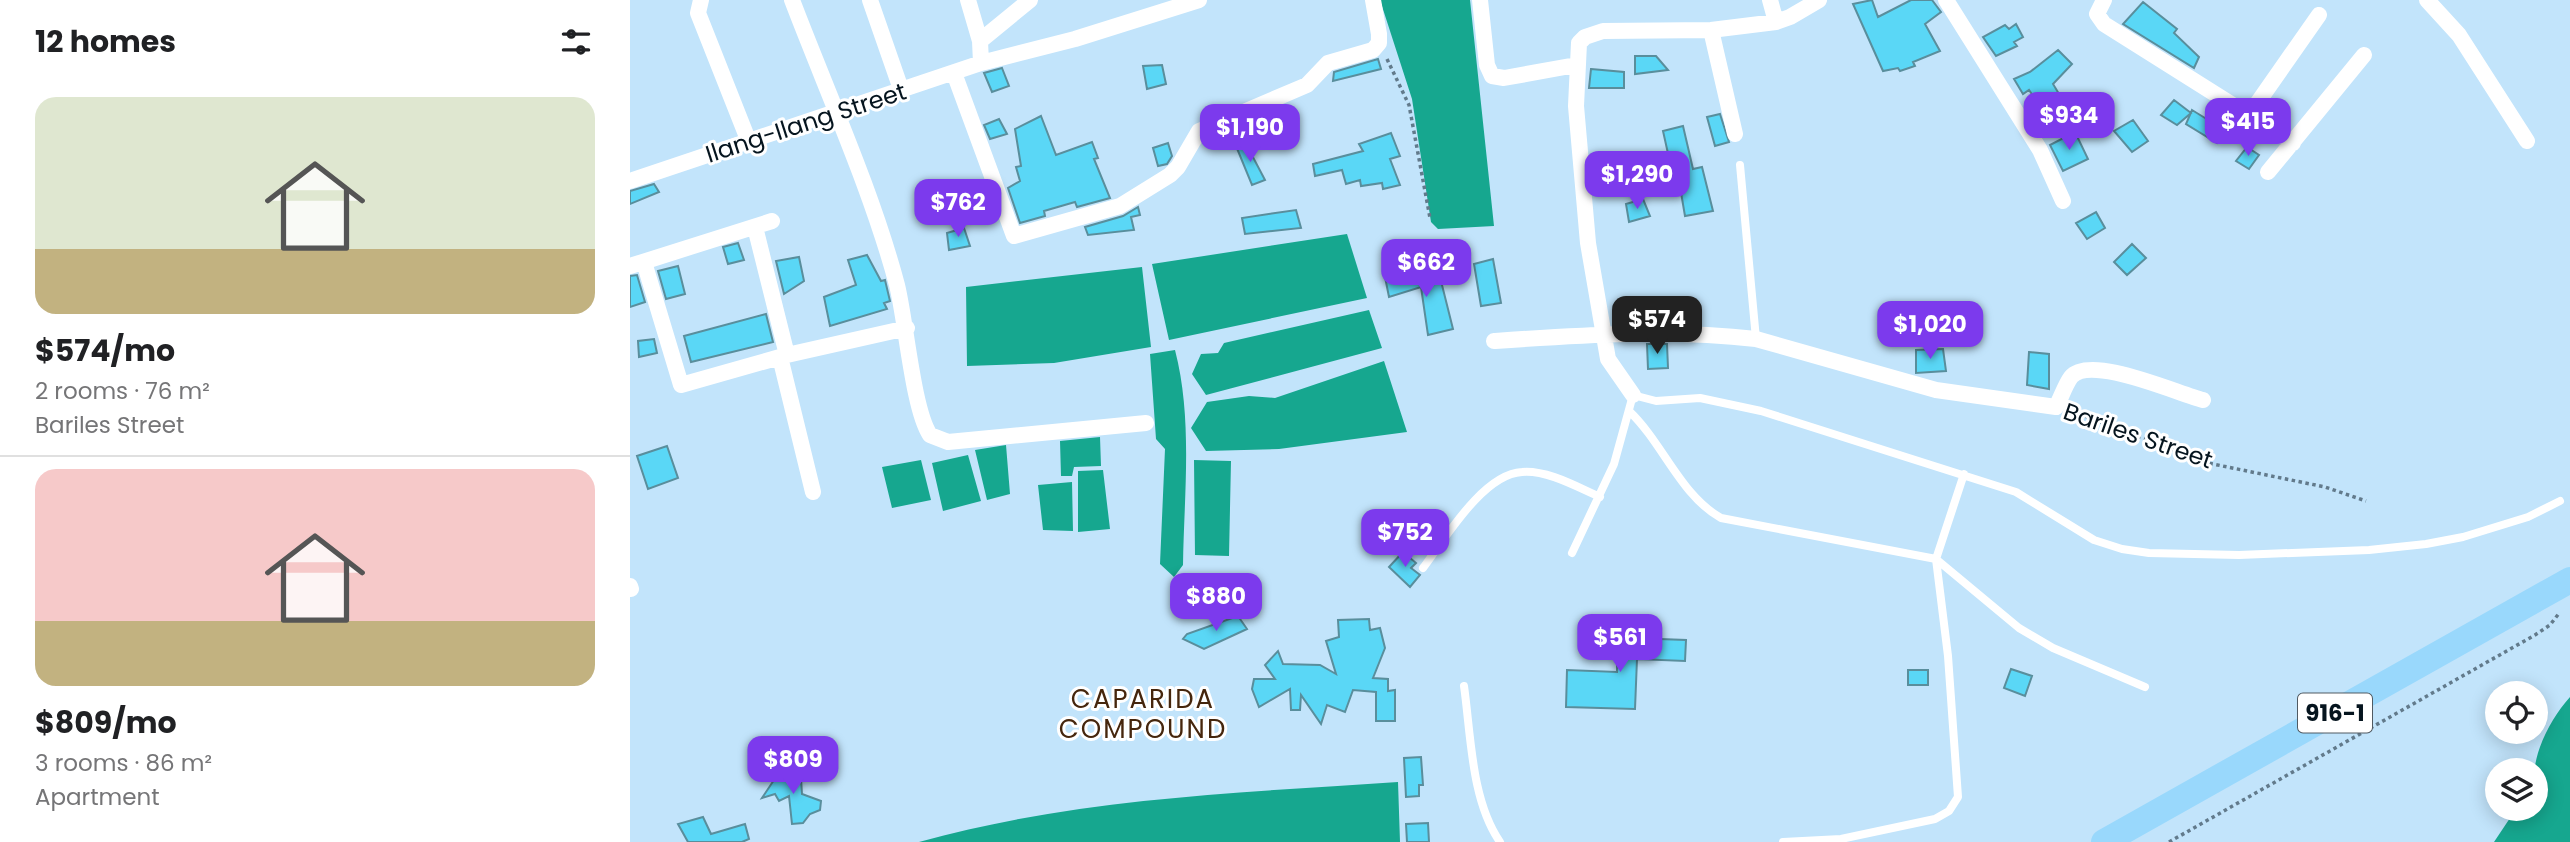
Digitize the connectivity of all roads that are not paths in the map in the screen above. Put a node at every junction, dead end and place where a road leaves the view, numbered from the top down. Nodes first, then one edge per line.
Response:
1 (792, 0) edge
2 (870, 0) edge
3 (968, 0) edge
4 (1030, 0) edge
5 (1199, 0) edge
6 (1373, 0) edge
7 (1480, 0) edge
8 (1770, 0) edge
9 (1819, 0) edge
10 (1946, 0) edge
11 (2104, 0) edge
12 (2427, 0) edge
13 (699, 2) edge
14 (2319, 15) dead end
15 (1776, 22) junction
16 (1711, 30) junction
17 (980, 41) junction
18 (2364, 55) dead end
19 (981, 63) junction
20 (1576, 65) junction
21 (954, 73) junction
22 (902, 92) junction
23 (835, 114) junction
24 (2249, 115) junction
25 (1735, 134) dead end
26 (2527, 141) dead end
27 (749, 142) junction
28 (2293, 143) junction
29 (1740, 164) dead end
30 (2268, 172) dead end
31 (630, 181) edge
32 (2063, 201) dead end
33 (772, 221) dead end
34 (755, 227) junction
35 (637, 264) edge
36 (907, 328) junction
37 (1602, 333) junction
38 (1756, 339) junction
39 (1494, 341) dead end
40 (784, 356) junction
41 (2203, 400) dead end
42 (1631, 403) junction
43 (1146, 423) dead end
44 (1964, 474) junction
45 (813, 492) dead end
46 (1600, 497) junction
47 (2560, 501) dead end
48 (1572, 553) dead end
49 (1936, 559) junction
50 (1423, 568) dead end
51 (2567, 582) edge
52 (1464, 686) dead end
53 (2145, 687) dead end
54 (1500, 842) edge
55 (1783, 842) edge
56 (2104, 842) edge

1 - 23 street
2 - 22 street
3 - 17 street
4 - 17 street
5 - 19 street, Ilang-Ilang Street
6 - 21 street
7 - 20 street
8 - 15 street
9 - 15 street
10 - 32 street
11 - 24 street
12 - 26 street
13 - 27 street
14 - 24 street
15 - 16 street
16 - 20 street
16 - 25 street
17 - 19 street
18 - 28 street
19 - 21 street, Ilang-Ilang Street
20 - 37 street
21 - 22 street, Ilang-Ilang Street
22 - 23 street, Ilang-Ilang Street
23 - 27 street, Ilang-Ilang Street
23 - 36 street
24 - 28 street
27 - 31 street, Ilang-Ilang Street
28 - 30 street
29 - 38 lane
33 - 34 street
34 - 35 street
34 - 40 street
35 - 40 street
36 - 40 street
36 - 43 street
37 - 38 street, Bariles Street
37 - 39 street, Bariles Street
37 - 42 street
38 - 41 street, Bariles Street
40 - 45 street
42 - 44 lane
42 - 46 lane
42 - 49 lane
44 - 47 lane
44 - 49 lane
46 - 48 lane
46 - 50 lane
49 - 53 lane
49 - 55 lane
51 - 56 main road, 916-1
52 - 54 lane

